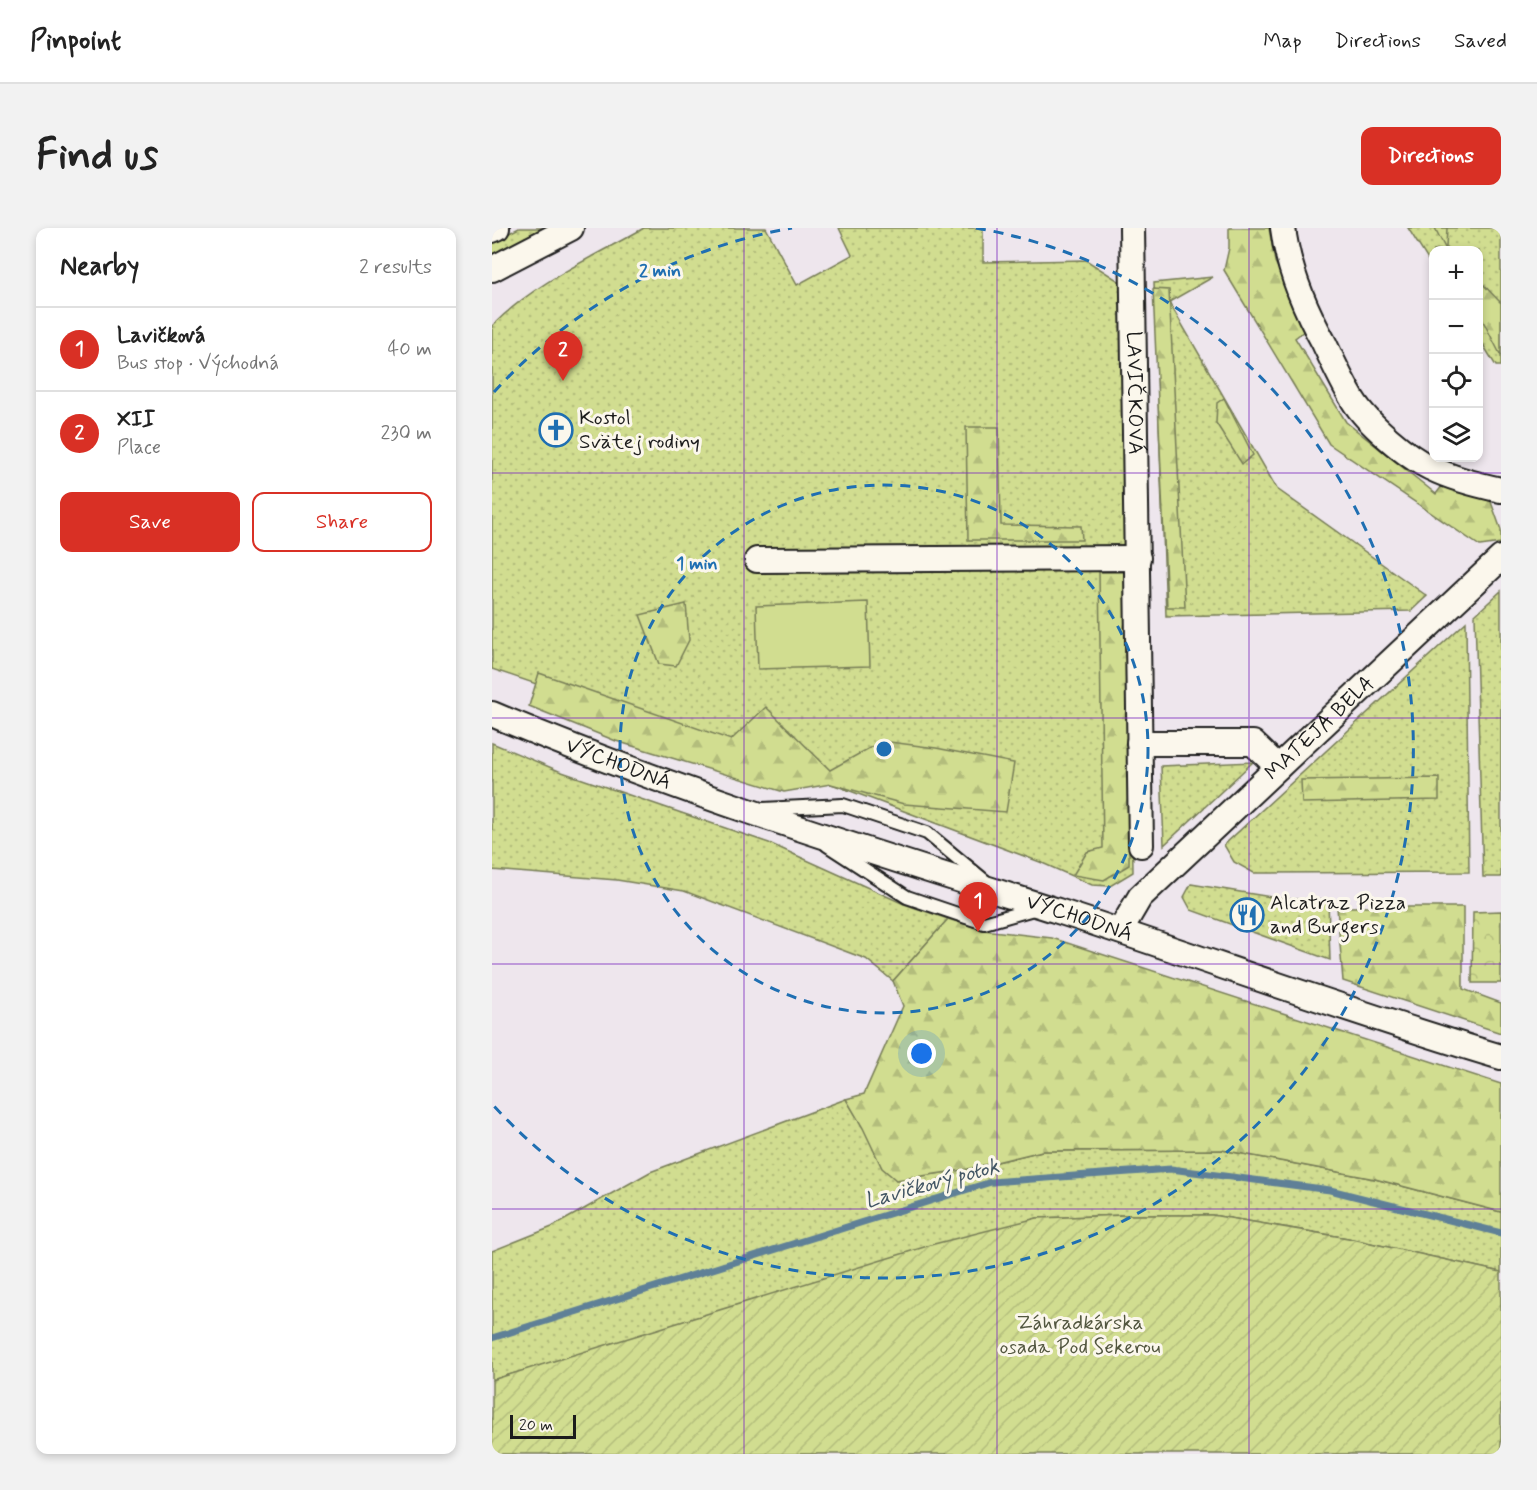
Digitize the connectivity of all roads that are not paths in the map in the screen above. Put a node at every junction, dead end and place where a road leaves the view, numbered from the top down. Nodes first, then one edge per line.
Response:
1 (497, 228) edge
2 (571, 228) edge
3 (1132, 228) edge
4 (1287, 229) edge
5 (492, 230) edge
6 (495, 270) edge
7 (1501, 490) edge
8 (1138, 558) junction
9 (1501, 558) edge
10 (758, 560) dead end
11 (492, 714) edge
12 (1139, 743) junction
13 (1278, 767) junction
14 (750, 810) junction
15 (801, 828) junction
16 (1141, 845) dead end
17 (999, 894) junction
18 (1043, 907) junction
19 (1120, 931) junction
20 (1501, 1057) edge

1 - 5 street
2 - 6 street
3 - 8 street, LAVIČKOVÁ
4 - 7 street
8 - 10 street
8 - 12 street, LAVIČKOVÁ
9 - 13 street, MATEJA BELA
11 - 14 street, VÝCHODNÁ
12 - 13 street
12 - 16 street, LAVIČKOVÁ
13 - 19 street, MATEJA BELA
14 - 15 street, VÝCHODNÁ
14 - 17 lane
15 - 17 street, VÝCHODNÁ
15 - 18 lane
17 - 18 street, VÝCHODNÁ
18 - 19 street, VÝCHODNÁ
19 - 20 street, VÝCHODNÁ

